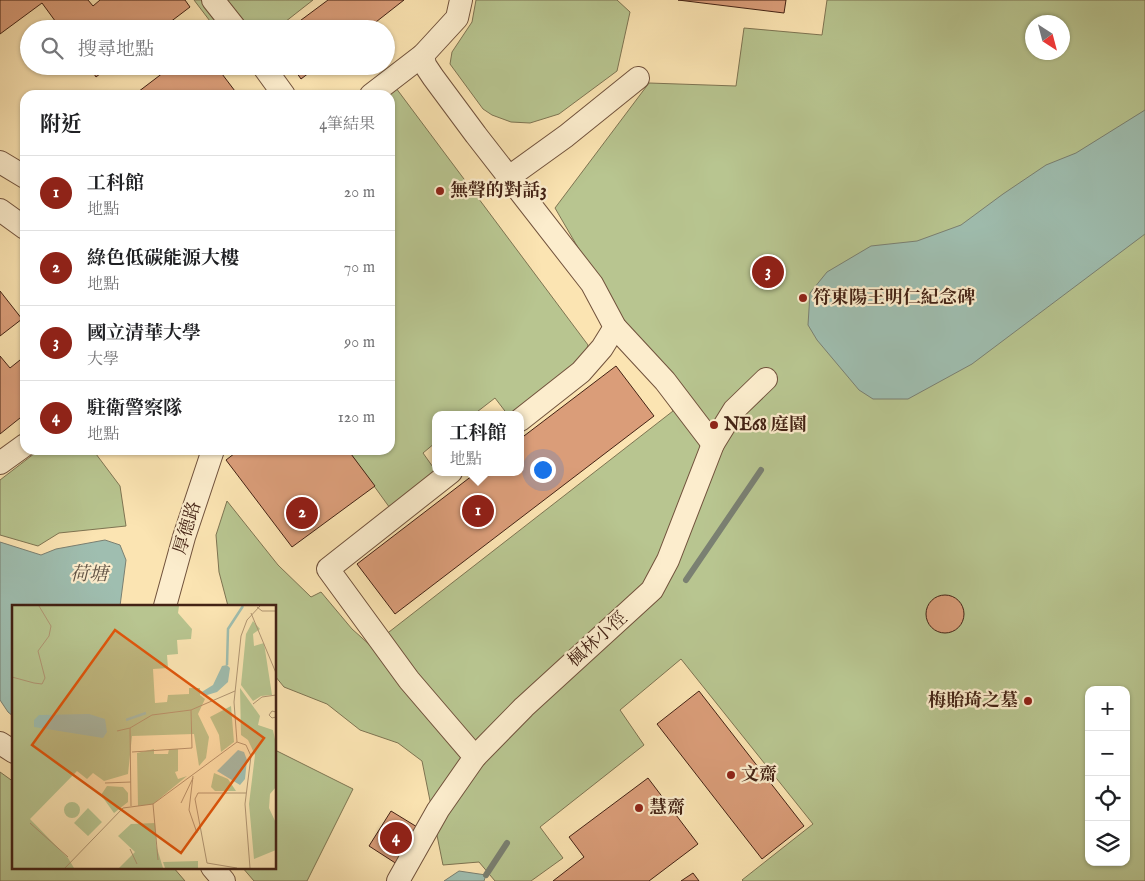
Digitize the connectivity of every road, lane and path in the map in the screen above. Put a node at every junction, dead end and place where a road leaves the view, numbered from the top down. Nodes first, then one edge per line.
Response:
1 (213, 0) edge
2 (461, 0) edge
3 (229, 20) edge
4 (423, 55) junction
5 (270, 75) edge
6 (638, 78) dead end
7 (280, 90) edge
8 (378, 90) edge
9 (0, 162) edge
10 (20, 174) edge
11 (509, 177) junction
12 (0, 210) edge
13 (20, 224) edge
14 (615, 327) junction
15 (766, 379) dead end
16 (524, 417) edge
17 (713, 444) junction
18 (20, 448) edge
19 (211, 455) edge
20 (0, 463) edge
21 (446, 476) edge
22 (165, 605) edge
23 (0, 743) edge
24 (12, 751) edge
25 (475, 757) junction
26 (213, 868) edge
27 (224, 881) edge
28 (398, 881) edge

1 - 3 lane
2 - 4 lane
4 - 8 lane
4 - 11 lane
5 - 7 lane
6 - 11 lane
9 - 10 lane
11 - 14 lane
12 - 13 lane
14 - 16 lane
14 - 17 lane
15 - 17 lane, 楓林小徑
17 - 25 lane, 楓林小徑
18 - 20 lane
19 - 22 lane, 厚德路
21 - 25 lane
23 - 24 lane
25 - 28 lane, 楓林小徑
26 - 27 lane

